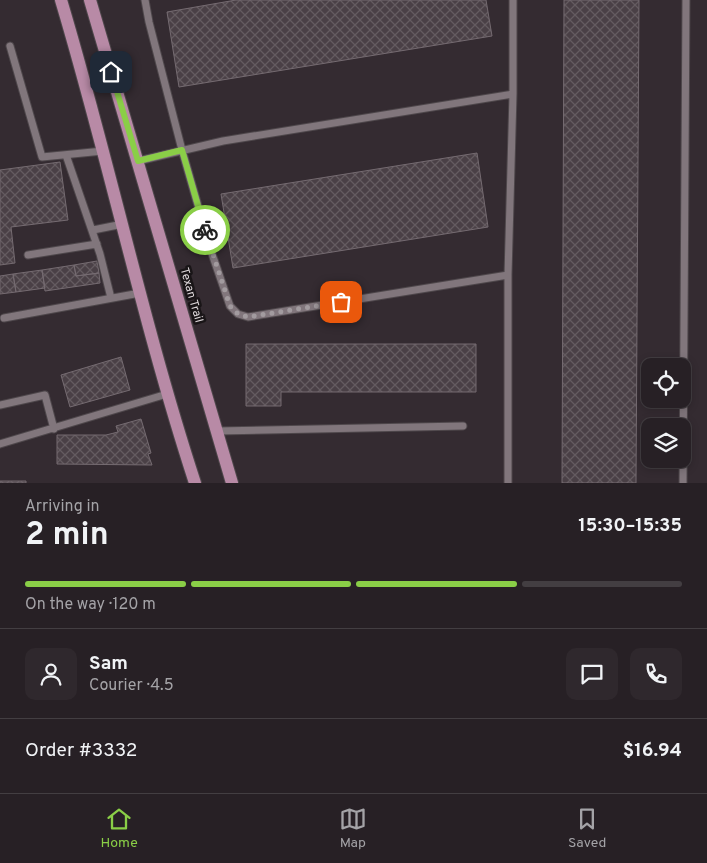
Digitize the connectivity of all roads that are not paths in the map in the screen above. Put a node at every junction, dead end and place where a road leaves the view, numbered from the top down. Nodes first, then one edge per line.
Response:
1 (61, 0) edge
2 (90, 0) edge
3 (144, 0) edge
4 (513, 0) edge
5 (686, 0) edge
6 (10, 46) dead end
7 (513, 94) junction
8 (182, 150) junction
9 (103, 151) junction
10 (66, 155) junction
11 (138, 161) junction
12 (123, 224) junction
13 (92, 230) junction
14 (97, 244) junction
15 (28, 255) dead end
16 (508, 275) junction
17 (140, 293) junction
18 (111, 298) junction
19 (4, 318) dead end
20 (167, 394) junction
21 (0, 405) edge
22 (463, 426) dead end
23 (54, 429) junction
24 (217, 431) junction
25 (0, 444) edge
26 (195, 483) edge
27 (232, 483) edge
28 (508, 483) edge
29 (683, 483) edge

1 - 9 main road
2 - 11 main road, Texan Trail
3 - 8 lane
4 - 7 lane
5 - 29 lane
6 - 10 lane
7 - 8 lane
7 - 16 lane
8 - 11 lane
8 - 16 lane
9 - 10 lane
9 - 12 main road
10 - 13 lane
11 - 24 main road, Texan Trail
12 - 13 lane
12 - 17 main road
13 - 14 lane
14 - 15 lane
14 - 18 lane
16 - 28 lane
17 - 18 lane
17 - 20 main road
18 - 19 lane
20 - 23 lane
20 - 26 main road
21 - 23 lane
22 - 24 lane
23 - 25 lane
24 - 27 main road, Texan Trail

